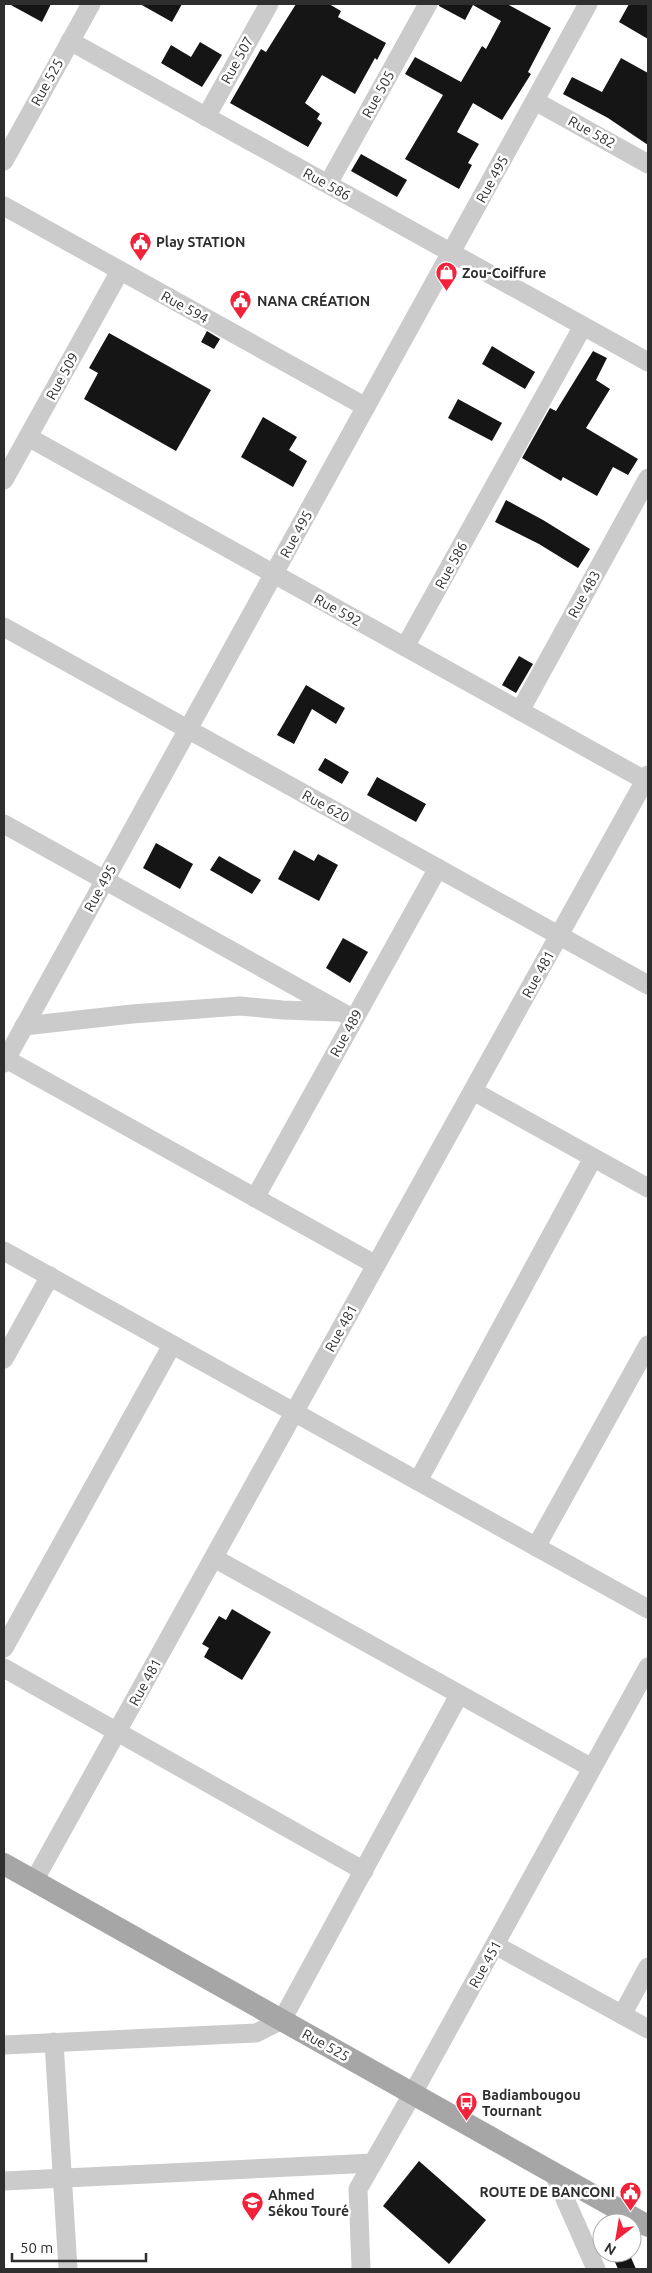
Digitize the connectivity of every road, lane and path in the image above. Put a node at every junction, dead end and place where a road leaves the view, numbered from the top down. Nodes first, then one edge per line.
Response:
1 (91, 4) edge
2 (268, 4) edge
3 (428, 4) edge
4 (588, 4) edge
5 (70, 41) junction
6 (535, 101) junction
7 (206, 117) junction
8 (4, 161) edge
9 (648, 164) edge
10 (328, 184) junction
11 (4, 206) edge
12 (451, 253) junction
13 (120, 271) junction
14 (583, 326) junction
15 (648, 362) edge
16 (366, 408) junction
17 (28, 437) junction
18 (648, 478) edge
19 (4, 480) edge
20 (274, 574) junction
21 (4, 627) edge
22 (405, 647) junction
23 (520, 711) junction
24 (188, 729) junction
25 (647, 779) edge
26 (4, 824) edge
27 (438, 868) junction
28 (105, 880) junction
29 (559, 936) junction
30 (648, 985) edge
31 (348, 1015) junction
32 (24, 1026) junction
33 (5, 1061) edge
34 (473, 1091) junction
35 (593, 1158) junction
36 (648, 1188) edge
37 (255, 1198) junction
38 (4, 1251) edge
39 (376, 1265) junction
40 (50, 1276) junction
41 (172, 1345) junction
42 (648, 1345) edge
43 (4, 1359) edge
44 (294, 1412) junction
45 (418, 1481) junction
46 (536, 1547) junction
47 (214, 1558) junction
48 (648, 1609) edge
49 (4, 1648) edge
50 (648, 1667) edge
51 (4, 1668) edge
52 (460, 1695) junction
53 (117, 1732) junction
54 (592, 1768) junction
55 (4, 1864) edge
56 (364, 1870) junction
57 (34, 1881) junction
58 (495, 1945) junction
59 (648, 1967) edge
60 (622, 2015) junction
61 (282, 2020) junction
62 (648, 2030) edge
63 (54, 2042) junction
64 (4, 2045) edge
65 (413, 2094) junction
66 (373, 2163) junction
67 (552, 2172) junction
68 (62, 2178) junction
69 (4, 2181) edge
70 (648, 2226) edge
71 (68, 2269) edge
72 (361, 2269) edge
73 (596, 2269) edge

1 - 5 street, Rue 525
2 - 7 street, Rue 507
3 - 10 street, Rue 505
4 - 6 street, Rue 495
5 - 7 street, Rue 586
5 - 8 street, Rue 525
6 - 9 street, Rue 582
6 - 12 street, Rue 495
7 - 10 street, Rue 586
10 - 12 street, Rue 586
11 - 13 street, Rue 594
12 - 14 street, Rue 586
12 - 16 street, Rue 495
13 - 16 street, Rue 594
13 - 17 street, Rue 509
14 - 15 street, Rue 586
14 - 22 street, Rue 586
16 - 20 street, Rue 495
17 - 19 street, Rue 509
17 - 20 street, Rue 592
18 - 23 street, Rue 483
20 - 22 street, Rue 592
20 - 24 street, Rue 495
21 - 24 street, Rue 620
22 - 23 street, Rue 592
23 - 25 street, Rue 592
24 - 27 street, Rue 620
24 - 28 street, Rue 495
25 - 29 street, Rue 481
26 - 28 street
27 - 29 street, Rue 620
27 - 31 street, Rue 489
28 - 31 street
28 - 32 street, Rue 495
29 - 30 street, Rue 620
29 - 34 street, Rue 481
31 - 32 street
31 - 37 street, Rue 489
32 - 33 street, Rue 495
33 - 37 street
34 - 35 street
34 - 39 street, Rue 481
35 - 36 street
35 - 45 street
37 - 39 street
38 - 40 street
39 - 44 street, Rue 481
40 - 41 street
40 - 43 street
41 - 44 street
41 - 49 street
42 - 46 street
44 - 45 street
44 - 47 street, Rue 481
45 - 46 street
46 - 48 street
47 - 52 street
47 - 53 street, Rue 481
50 - 54 street, Rue 451
51 - 53 street
52 - 54 street
52 - 56 street
53 - 56 street
53 - 57 street, Rue 481
54 - 58 street, Rue 451
55 - 57 main road, Rue 525
56 - 61 street
57 - 61 main road, Rue 525
58 - 60 street
58 - 65 street, Rue 451
59 - 60 street
60 - 62 street
61 - 63 street
61 - 65 main road, Rue 525
63 - 64 street
63 - 68 street
65 - 66 street, Rue 451
65 - 67 main road, Rue 525
66 - 68 street
66 - 72 street, Rue 451
67 - 70 main road, Rue 525
67 - 73 street
68 - 69 street
68 - 71 street

